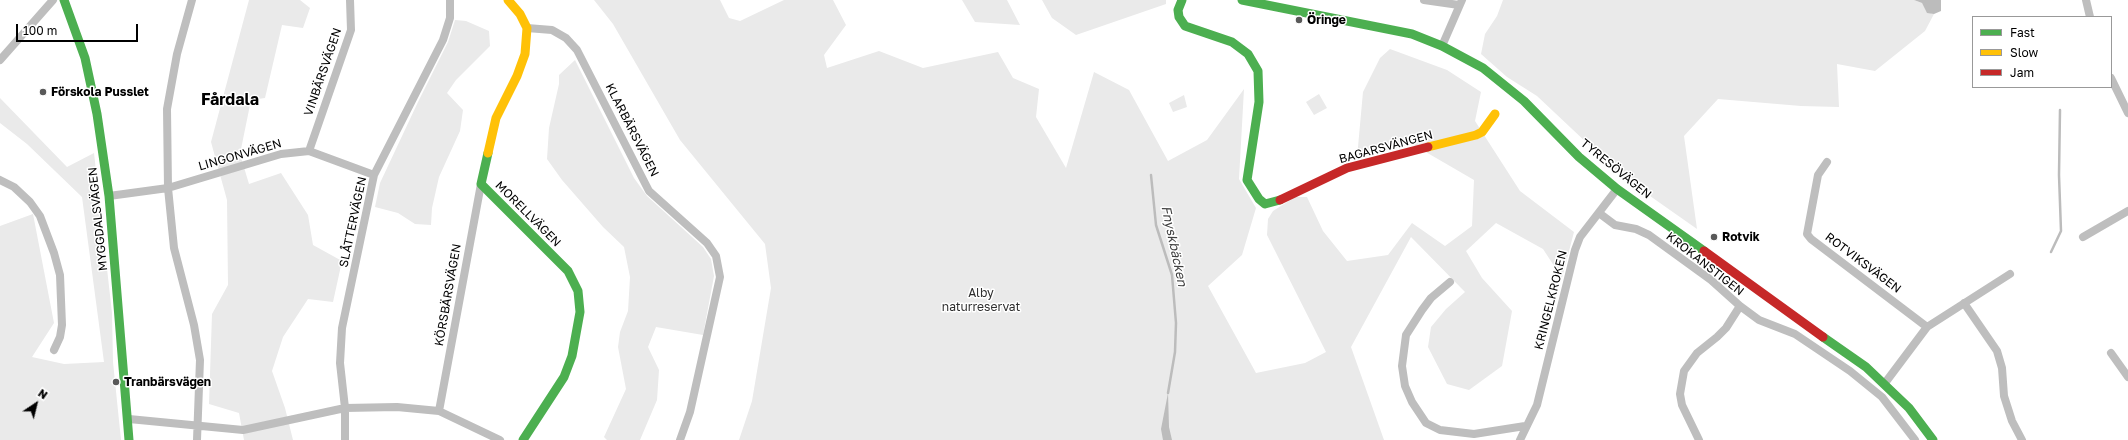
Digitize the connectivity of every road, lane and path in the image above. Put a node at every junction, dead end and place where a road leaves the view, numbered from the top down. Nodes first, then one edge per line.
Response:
1 (53, 0) edge
2 (64, 0) edge
3 (192, 0) edge
4 (350, 0) edge
5 (450, 0) edge
6 (508, 0) edge
7 (1182, 0) edge
8 (1242, 0) edge
9 (1424, 0) edge
10 (2086, 0) edge
11 (1439, 1) edge
12 (1461, 2) edge
13 (2090, 16) edge
14 (527, 28) junction
15 (1442, 46) junction
16 (0, 60) edge
17 (2112, 80) edge
18 (2128, 113) edge
19 (1495, 114) dead end
20 (309, 151) junction
21 (1827, 162) dead end
22 (374, 175) junction
23 (0, 180) edge
24 (481, 184) junction
25 (168, 188) junction
26 (1618, 189) junction
27 (109, 196) junction
28 (2128, 211) edge
29 (1598, 213) junction
30 (2084, 237) dead end
31 (2010, 274) dead end
32 (1450, 282) dead end
33 (1964, 303) junction
34 (1740, 306) junction
35 (1927, 327) junction
36 (54, 350) dead end
37 (2111, 353) dead end
38 (2128, 377) edge
39 (1885, 383) junction
40 (345, 408) junction
41 (439, 411) junction
42 (129, 419) junction
43 (1525, 426) junction
44 (198, 427) junction
45 (129, 440) edge
46 (197, 440) edge
47 (345, 440) edge
48 (500, 440) edge
49 (524, 440) edge
50 (680, 440) edge
51 (1520, 440) edge
52 (1699, 440) edge
53 (1915, 440) edge
54 (1933, 440) edge
55 (2022, 440) edge

1 - 16 street
2 - 27 street, MYGGDALSVÄGEN
3 - 25 street
4 - 20 street, VINBÄRSVÄGEN
5 - 22 street, SLÅTTERVÄGEN
6 - 14 street
7 - 19 street, BAGARSVÄNGEN
8 - 15 street, TYRESÖVÄGEN
9 - 11 street
10 - 13 street
11 - 12 street
12 - 15 street
14 - 24 street, MORELLVÄGEN
14 - 50 street, KLARBÄRSVÄGEN
15 - 26 street, TYRESÖVÄGEN
17 - 18 street
20 - 22 street, LINGONVÄGEN
20 - 25 street, LINGONVÄGEN
21 - 35 street, ROTVIKSVÄGEN
22 - 40 street, SLÅTTERVÄGEN
23 - 36 street
24 - 41 street, KÖRSBÄRSVÄGEN
24 - 49 street, MORELLVÄGEN
25 - 27 street, LINGONVÄGEN
25 - 44 street
26 - 29 street, KRINGELKROKEN
26 - 39 street, TYRESÖVÄGEN
27 - 42 street, MYGGDALSVÄGEN
28 - 30 street
29 - 34 street, KROKANSTIGEN
29 - 43 street, KRINGELKROKEN
31 - 33 street
32 - 43 street
33 - 35 street
33 - 55 street
34 - 52 street, KROKANSTIGEN
34 - 53 street
35 - 39 street
37 - 38 street
39 - 54 street, TYRESÖVÄGEN
40 - 41 street
40 - 44 street
40 - 47 street, SLÅTTERVÄGEN
41 - 48 street
42 - 44 street
42 - 45 street, MYGGDALSVÄGEN
43 - 51 street, KRINGELKROKEN
44 - 46 street

